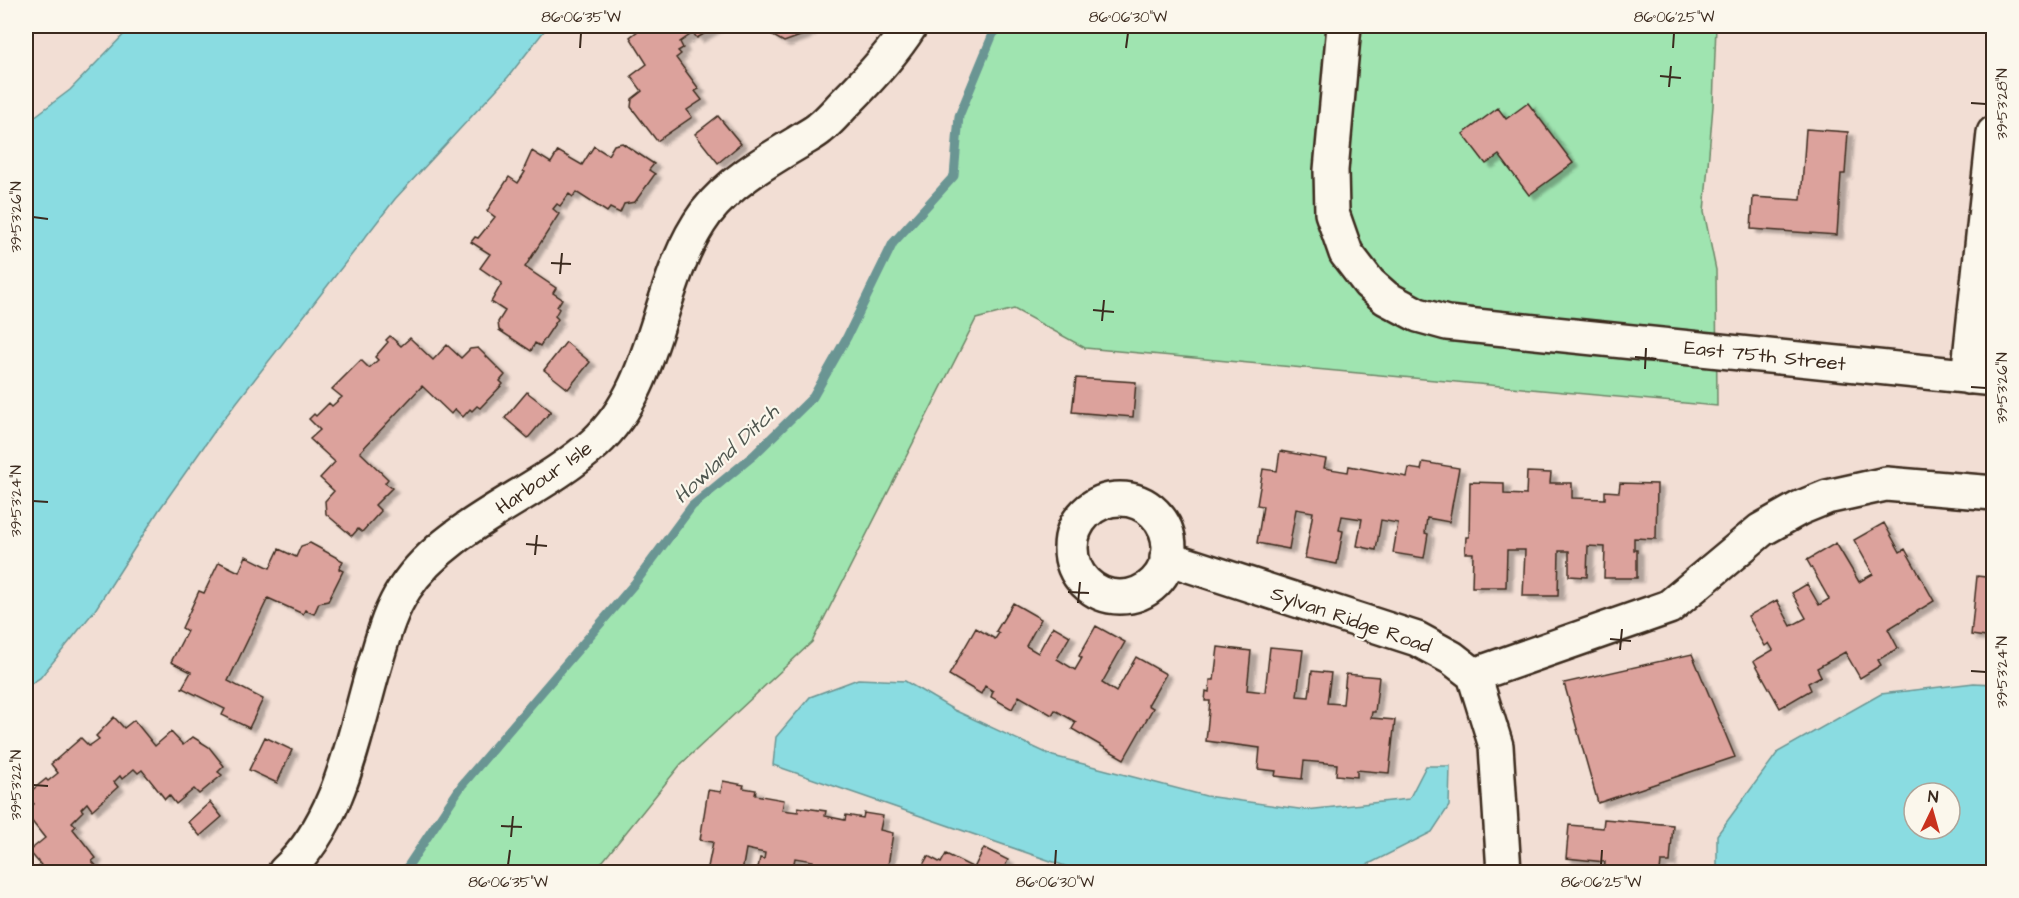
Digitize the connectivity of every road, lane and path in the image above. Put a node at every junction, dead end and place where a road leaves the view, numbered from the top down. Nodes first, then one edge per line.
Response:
1 (910, 26) edge
2 (1344, 26) edge
3 (1994, 133) edge
4 (1981, 378) edge
5 (1994, 493) edge
6 (1167, 558) dead end
7 (1474, 675) junction
8 (285, 873) edge
9 (1504, 873) edge

1 - 8 street, Harbour Isle
2 - 4 street, East 75th Street
3 - 4 street
5 - 7 street
6 - 7 street, Sylvan Ridge Road
7 - 9 street

